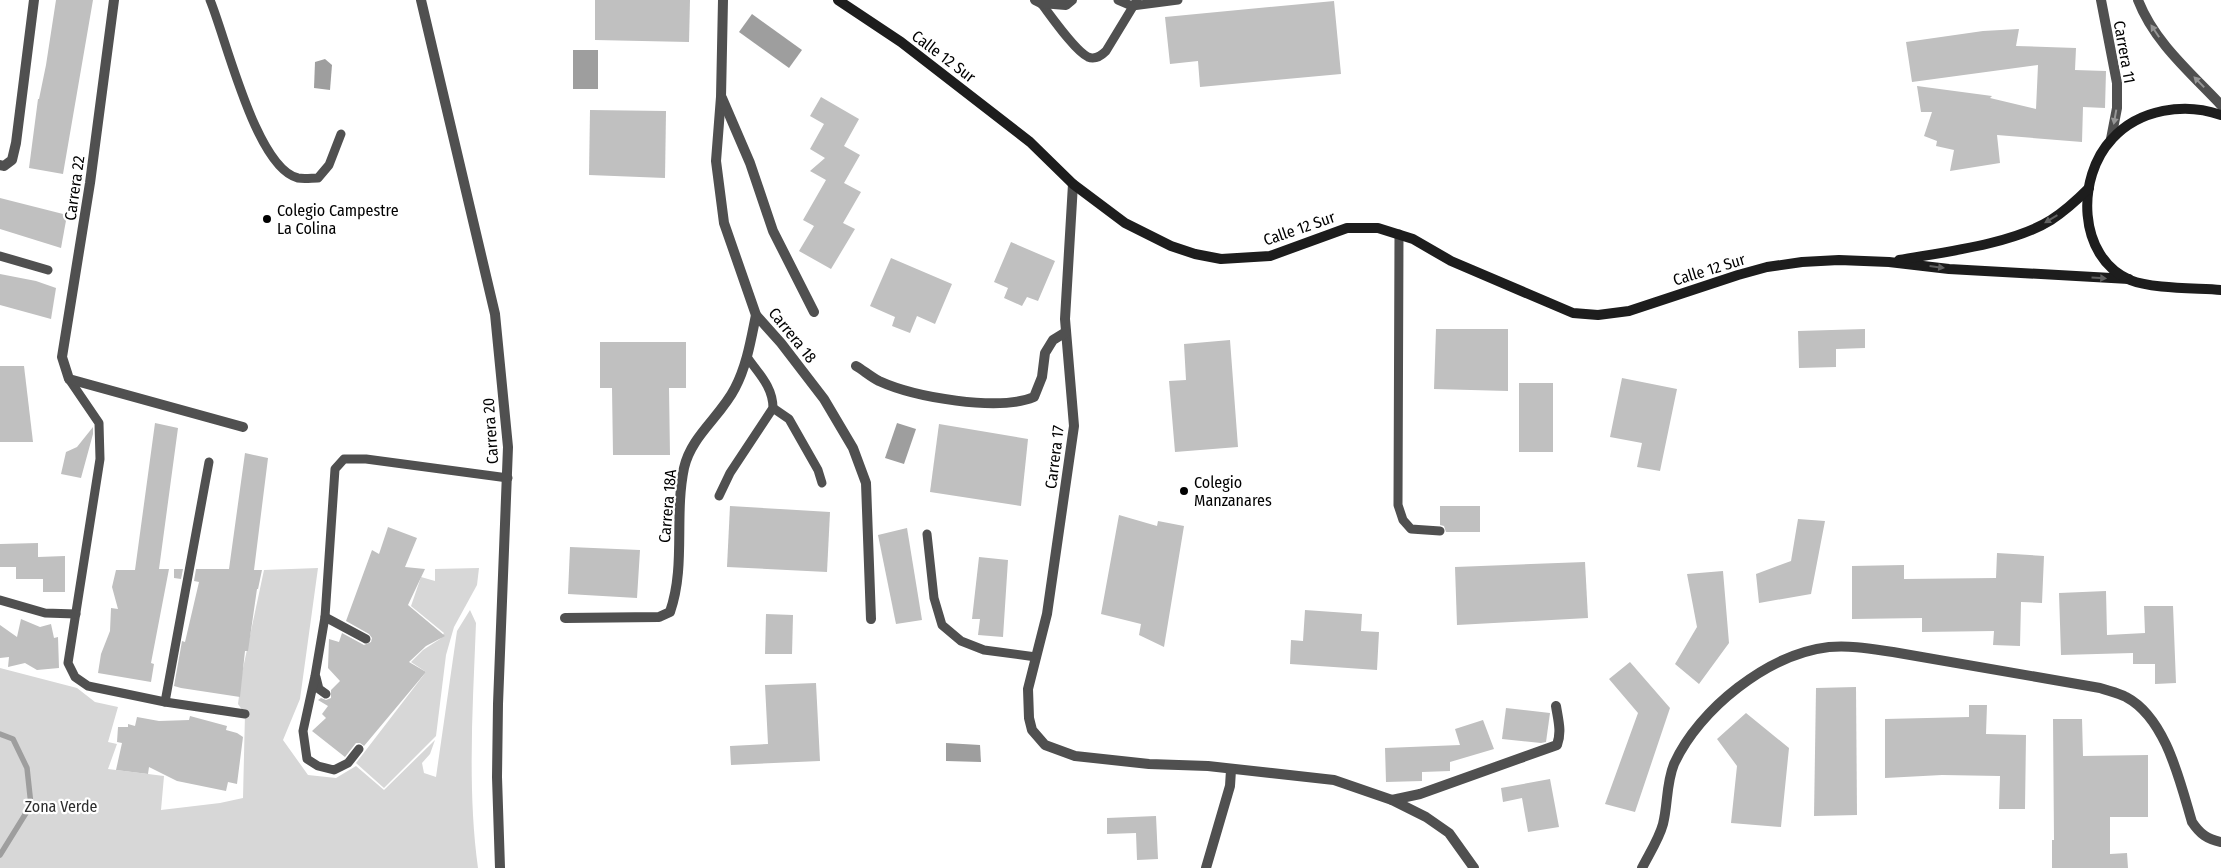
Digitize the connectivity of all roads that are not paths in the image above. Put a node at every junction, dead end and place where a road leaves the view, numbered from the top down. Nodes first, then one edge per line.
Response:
1 (34, 0) edge
2 (114, 0) edge
3 (210, 0) edge
4 (421, 0) edge
5 (723, 0) edge
6 (838, 0) edge
7 (1118, 0) edge
8 (1178, 0) edge
9 (2100, 0) edge
10 (2138, 0) edge
11 (1038, 2) edge
12 (1069, 2) edge
13 (1134, 3) edge
14 (721, 97) junction
15 (2221, 105) edge
16 (2221, 116) edge
17 (341, 134) dead end
18 (2111, 139) junction
19 (0, 166) edge
20 (1073, 184) junction
21 (2089, 188) junction
22 (1399, 234) junction
23 (0, 256) edge
24 (1889, 262) junction
25 (48, 270) dead end
26 (2129, 279) junction
27 (2221, 290) edge
28 (814, 312) dead end
29 (756, 315) junction
30 (1066, 332) junction
31 (747, 358) junction
32 (856, 366) dead end
33 (69, 380) junction
34 (773, 408) junction
35 (243, 427) dead end
36 (209, 462) dead end
37 (508, 478) junction
38 (822, 483) dead end
39 (719, 496) dead end
40 (1440, 531) dead end
41 (927, 534) dead end
42 (0, 600) edge
43 (76, 614) junction
44 (324, 617) junction
45 (565, 618) dead end
46 (871, 620) dead end
47 (366, 639) dead end
48 (1036, 657) junction
49 (316, 676) junction
50 (326, 694) dead end
51 (165, 702) junction
52 (1556, 706) dead end
53 (246, 714) dead end
54 (359, 749) dead end
55 (1231, 770) junction
56 (1392, 800) junction
57 (2221, 842) edge
58 (500, 868) edge
59 (1206, 868) edge
60 (1474, 868) edge
61 (1642, 868) edge

1 - 19 street
2 - 33 street, Carrera 22
3 - 17 lane
4 - 37 street, Carrera 20
5 - 14 street, Carrera 18
6 - 20 main road, Calle 12 Sur
7 - 13 lane
8 - 13 lane
9 -> 18 street, Carrera 11
15 -> 10 street, Carrera 11
11 - 12 street
11 - 13 lane
14 - 28 street
14 - 29 street, Carrera 18
16 - 18 main road
18 - 21 main road
20 - 22 main road, Calle 12 Sur
20 - 30 street, Carrera 17
21 -> 24 main road, Calle 12 Sur
21 - 26 main road
22 - 24 main road, Calle 12 Sur
22 - 40 lane
23 - 25 lane
24 -> 26 main road, Calle 12 Sur
26 - 27 main road, Calle 12 Sur
29 - 31 street, Carrera 18A
29 - 46 street, Carrera 18
30 - 32 street
30 - 48 street, Carrera 17
31 - 34 lane
31 - 45 street, Carrera 18A
33 - 35 street
33 - 43 lane
34 - 38 lane
34 - 39 lane
36 - 51 lane
37 - 44 lane
37 - 58 street, Carrera 20
41 - 48 lane
42 - 43 lane
43 - 51 lane
44 - 47 lane
44 - 49 lane
48 - 55 street, Carrera 17
49 - 50 lane
49 - 54 lane
51 - 53 lane
52 - 56 street
55 - 56 street
55 - 59 street
56 - 60 street
57 - 61 street

